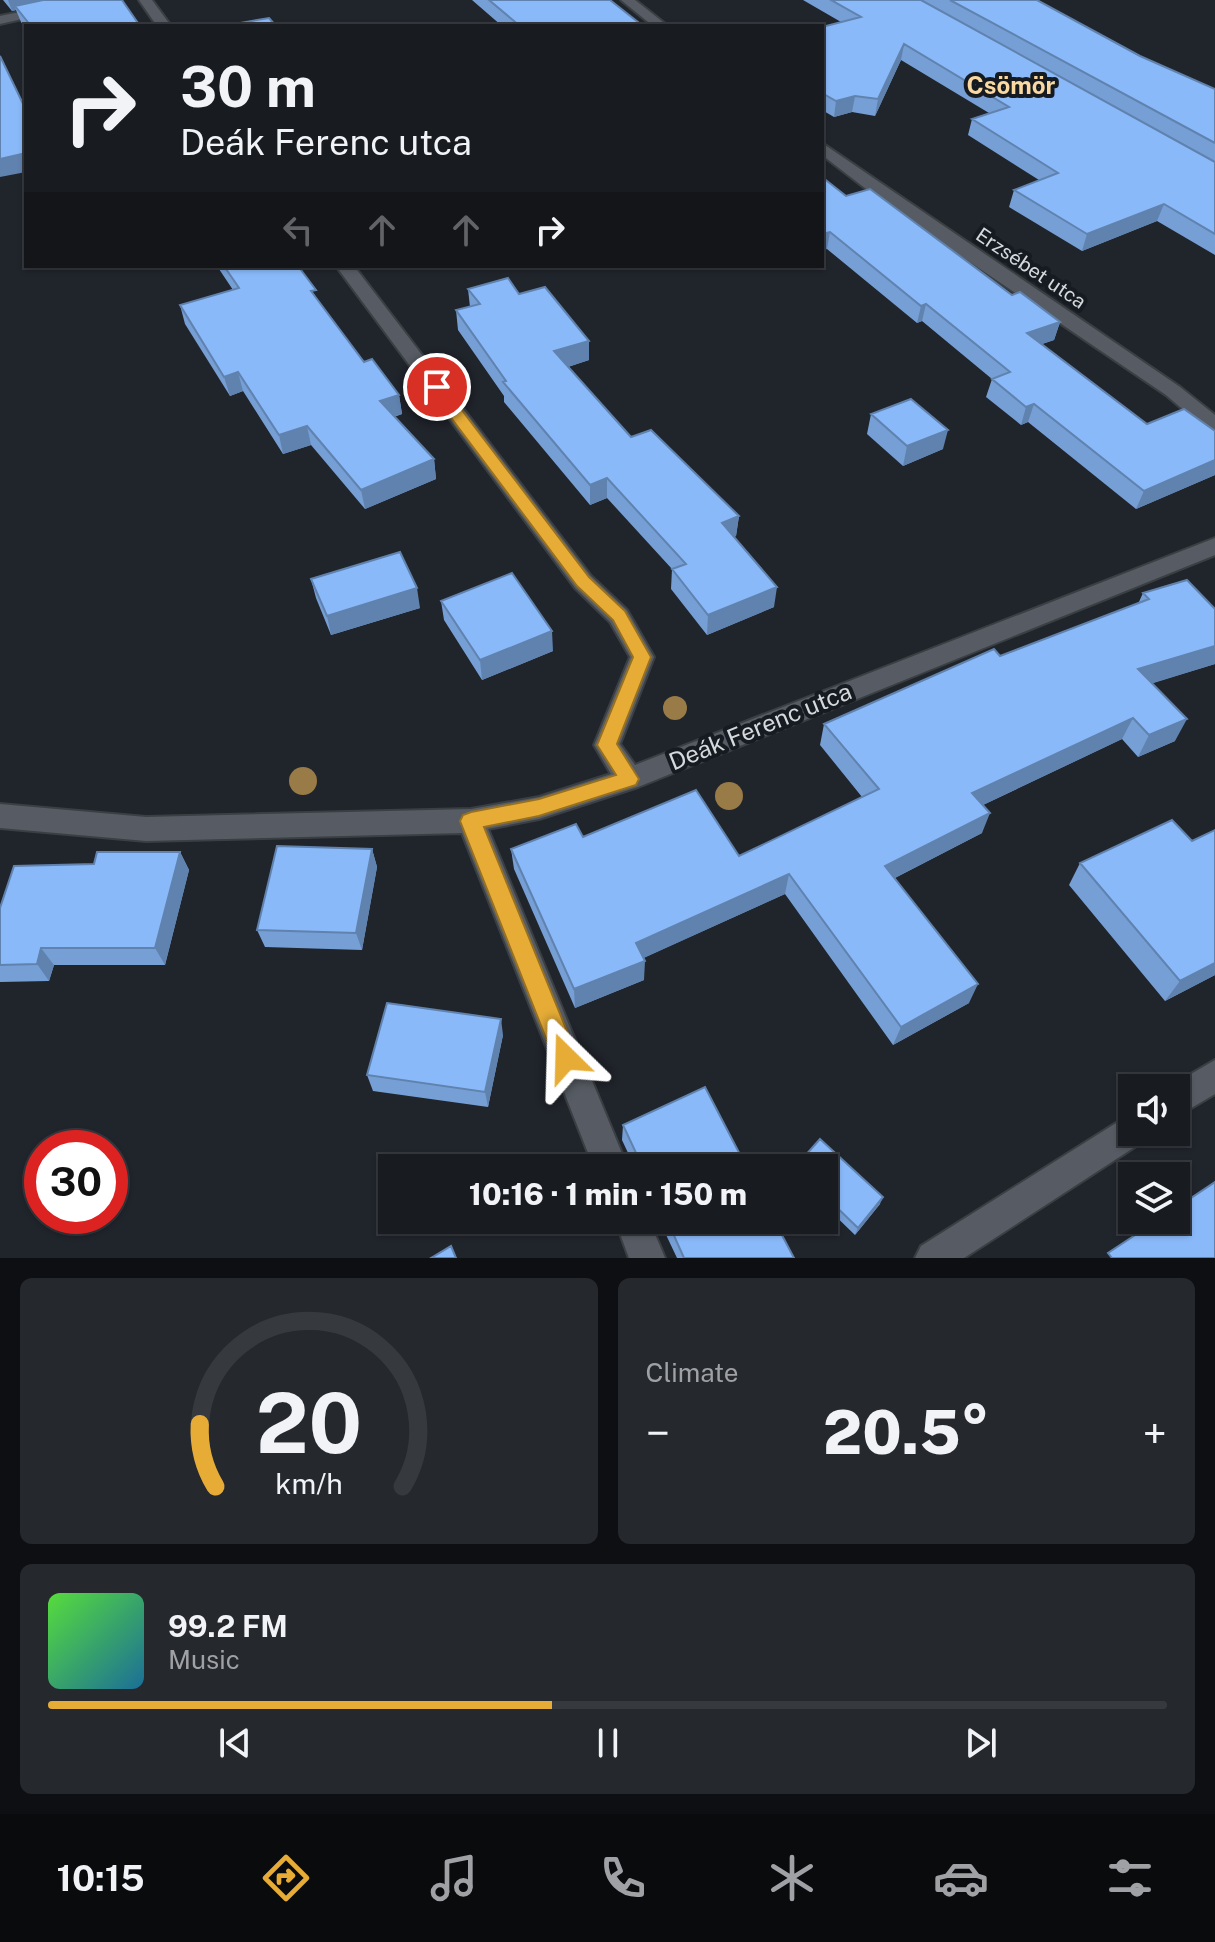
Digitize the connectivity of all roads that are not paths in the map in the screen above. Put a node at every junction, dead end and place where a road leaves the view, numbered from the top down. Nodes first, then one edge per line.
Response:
1 (99, 0) edge
2 (145, 0) edge
3 (627, 0) edge
4 (0, 20) edge
5 (163, 24) edge
6 (658, 24) edge
7 (824, 150) edge
8 (347, 268) edge
9 (1215, 426) edge
10 (1215, 546) edge
11 (629, 779) junction
12 (0, 816) edge
13 (471, 821) junction
14 (1215, 1076) edge
15 (1190, 1092) edge
16 (1118, 1138) edge
17 (605, 1154) edge
18 (638, 1234) edge
19 (647, 1258) edge
20 (933, 1258) edge

1 - 4 street
2 - 5 street
3 - 6 street
7 - 9 street, Erzsébet utca
8 - 11 street
10 - 11 street, Deák Ferenc utca
11 - 13 street, Deák Ferenc utca
12 - 13 street, Deák Ferenc utca
13 - 17 street
14 - 15 street
16 - 20 street
18 - 19 street

